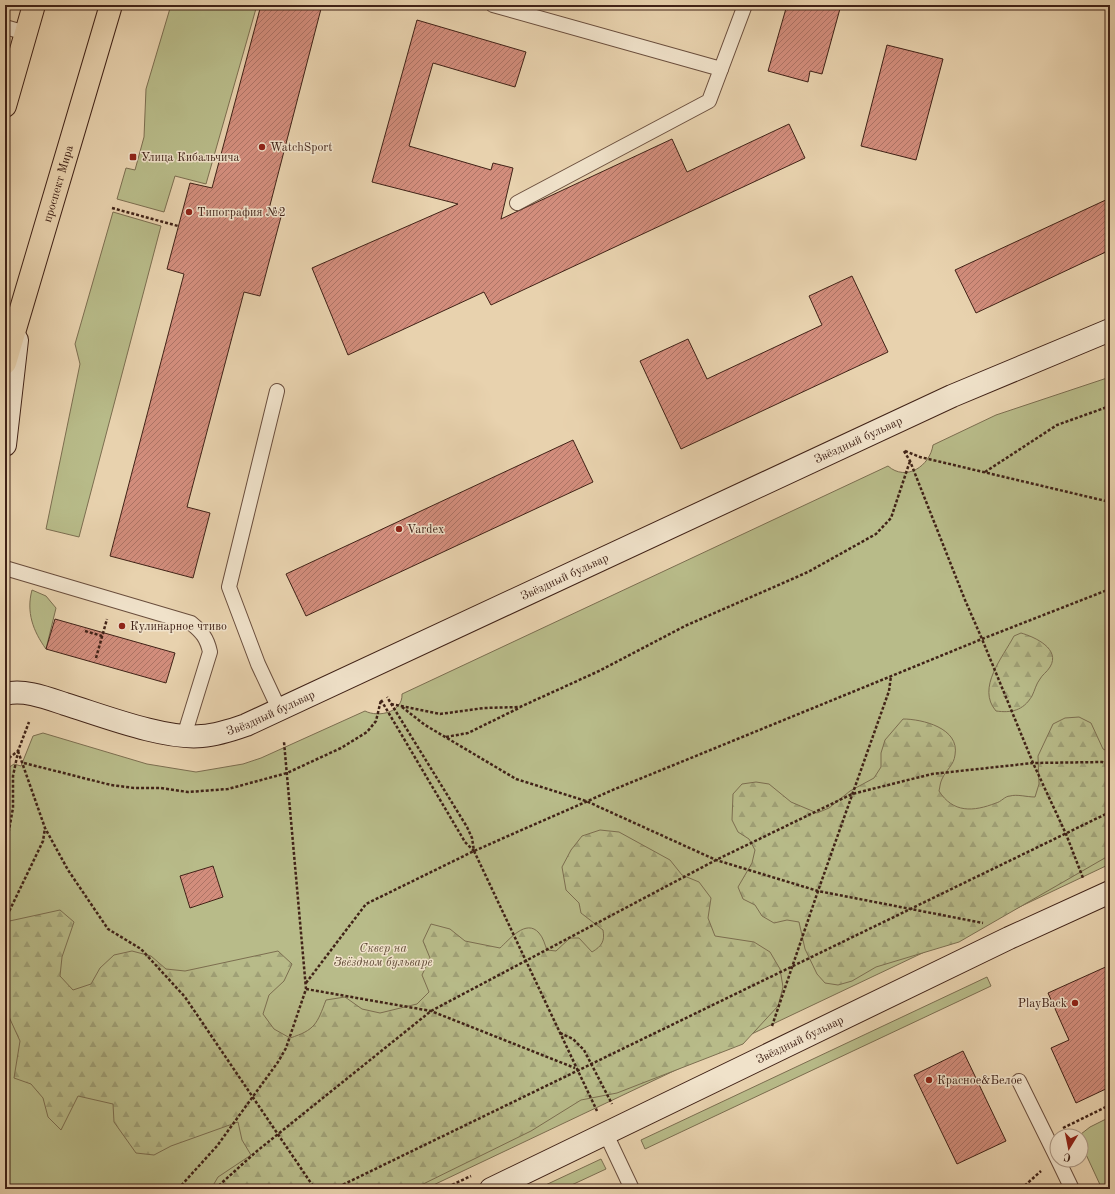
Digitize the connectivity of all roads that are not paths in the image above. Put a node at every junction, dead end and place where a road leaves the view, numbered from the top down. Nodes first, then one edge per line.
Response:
1 (34, 5) edge
2 (111, 5) edge
3 (493, 5) edge
4 (745, 5) edge
5 (5, 27) edge
6 (26, 33) junction
7 (721, 69) junction
8 (5, 106) edge
9 (517, 203) dead end
10 (20, 314) junction
11 (1110, 330) edge
12 (5, 363) edge
13 (277, 391) dead end
14 (5, 445) edge
15 (5, 568) edge
16 (5, 694) edge
17 (279, 709) junction
18 (184, 736) junction
19 (1110, 892) edge
20 (1019, 1081) dead end
21 (609, 1125) junction
22 (1049, 1142) edge
23 (1062, 1168) edge
24 (491, 1189) edge
25 (632, 1189) edge
26 (1072, 1189) edge

1 - 6 main road
2 - 10 main road, проспект Мира
3 - 7 lane
4 - 7 lane
5 - 6 lane
6 - 8 main road
7 - 9 lane
10 - 12 main road, проспект Мира
10 - 14 street
11 - 17 street, Звёздный бульвар
13 - 17 lane
15 - 18 lane
16 - 18 street, Звёздный бульвар
17 - 18 street, Звёздный бульвар
19 - 21 street, Звёздный бульвар
20 - 22 lane
21 - 24 street, Звёздный бульвар
21 - 25 lane
23 - 26 lane

